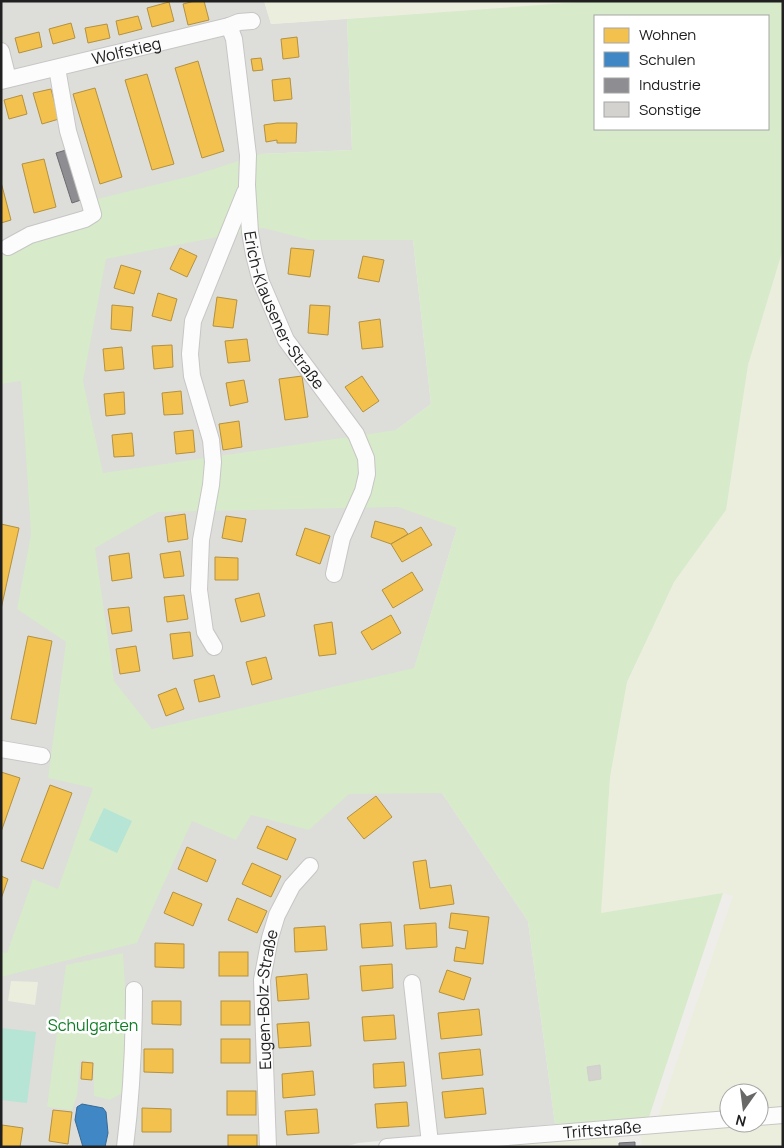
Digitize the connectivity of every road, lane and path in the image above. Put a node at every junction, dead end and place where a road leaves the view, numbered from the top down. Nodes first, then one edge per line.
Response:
1 (252, 21) dead end
2 (229, 26) junction
3 (1, 51) edge
4 (57, 68) junction
5 (4, 80) edge
6 (248, 185) junction
7 (8, 247) dead end
8 (334, 574) dead end
9 (214, 647) dead end
10 (1, 749) edge
11 (42, 756) dead end
12 (310, 866) dead end
13 (412, 983) dead end
14 (134, 990) dead end
15 (783, 1115) edge
16 (769, 1116) edge
17 (719, 1120) edge
18 (430, 1143) junction
19 (125, 1147) edge
20 (268, 1147) edge
21 (387, 1147) edge

1 - 2 street, Wolfstieg
2 - 4 street, Wolfstieg
2 - 6 street, Erich-Klausener-Straße
3 - 5 street
4 - 5 street, Wolfstieg
4 - 7 street
6 - 8 street, Erich-Klausener-Straße
6 - 9 street
10 - 11 street
12 - 20 street, Eugen-Bolz-Straße
13 - 18 street
14 - 19 street
15 - 16 street
17 - 18 street, Triftstraße
18 - 21 street, Triftstraße

